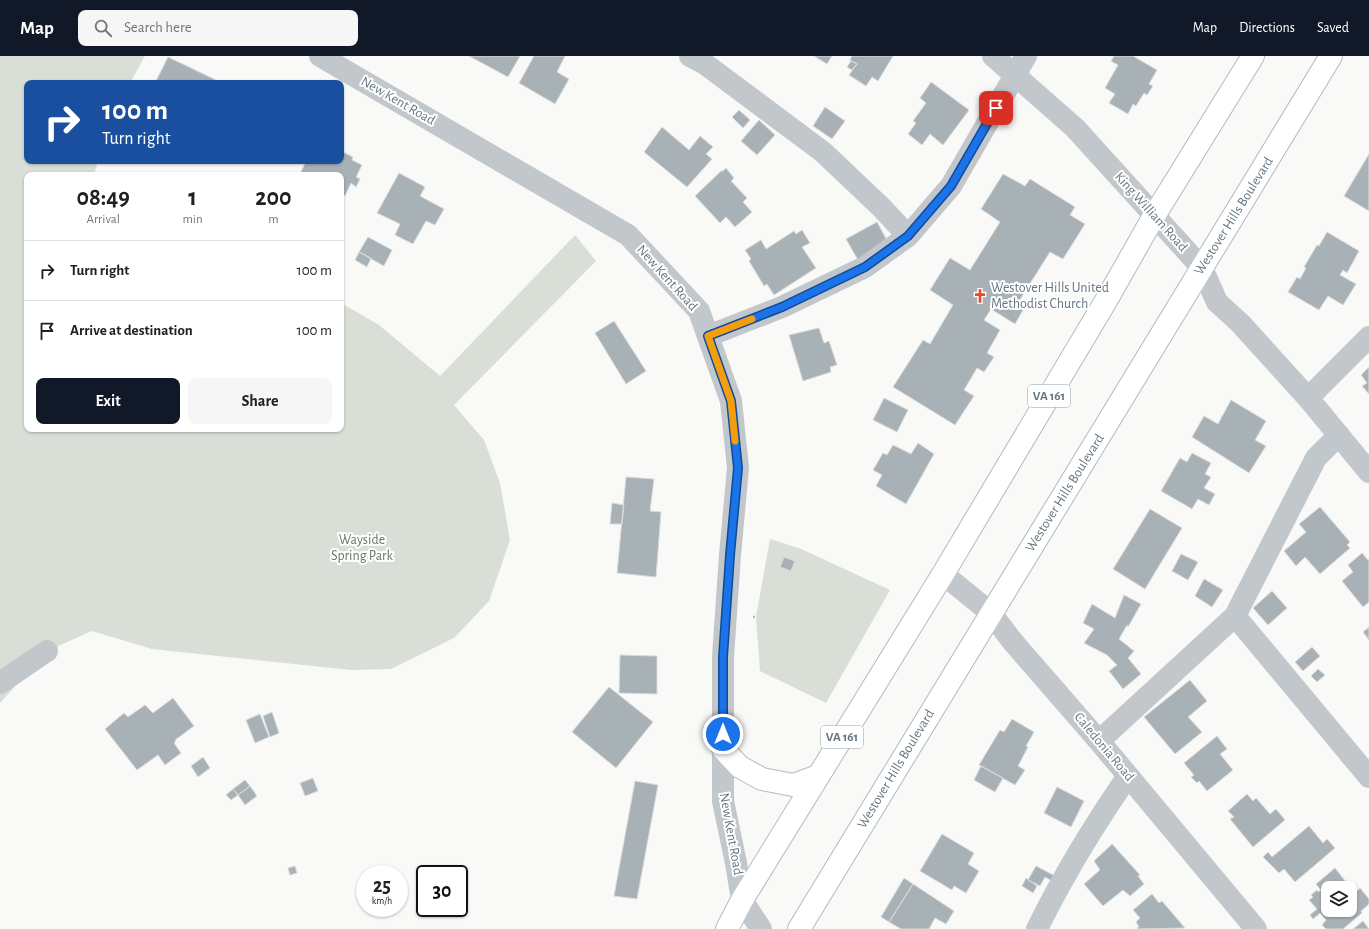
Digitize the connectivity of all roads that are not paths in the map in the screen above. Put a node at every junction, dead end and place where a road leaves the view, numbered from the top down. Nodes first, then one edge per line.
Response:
1 (320, 56) edge
2 (690, 56) edge
3 (993, 56) edge
4 (1026, 56) edge
5 (1253, 56) edge
6 (1331, 56) edge
7 (1015, 75) junction
8 (1154, 216) junction
9 (908, 236) junction
10 (1202, 268) junction
11 (708, 336) junction
12 (1369, 337) edge
13 (1308, 398) junction
14 (1339, 435) junction
15 (1369, 472) edge
16 (943, 574) junction
17 (991, 613) junction
18 (1235, 616) junction
19 (47, 651) dead end
20 (0, 683) edge
21 (1099, 741) junction
22 (723, 749) junction
23 (818, 776) junction
24 (1128, 776) junction
25 (1369, 777) edge
26 (742, 900) junction
27 (727, 929) edge
28 (761, 929) edge
29 (799, 929) edge
30 (1036, 929) edge
31 (1256, 929) edge

1 - 11 street, New Kent Road
2 - 9 street
3 - 7 street, King William Road
4 - 7 street
5 - 8 main road, VA 161
6 - 10 main road, Westover Hills Boulevard
7 - 8 street, King William Road
7 - 9 street
8 - 10 street, King William Road
8 - 16 main road, VA 161
9 - 11 street
10 - 13 street, King William Road
10 - 17 main road, Westover Hills Boulevard
11 - 22 street, New Kent Road
12 - 13 street
13 - 14 street, King William Road
14 - 15 street, King William Road
14 - 18 street
16 - 17 street, Caledonia Road
16 - 23 main road, VA 161
17 - 21 street, Caledonia Road
17 - 29 main road, Westover Hills Boulevard
18 - 21 street
18 - 25 street
19 - 20 street
21 - 24 street, Caledonia Road
22 - 23 main road
22 - 26 street, New Kent Road
23 - 26 main road, VA 161
24 - 30 street
24 - 31 street, Caledonia Road
26 - 27 main road, VA 161
26 - 28 street, New Kent Road

